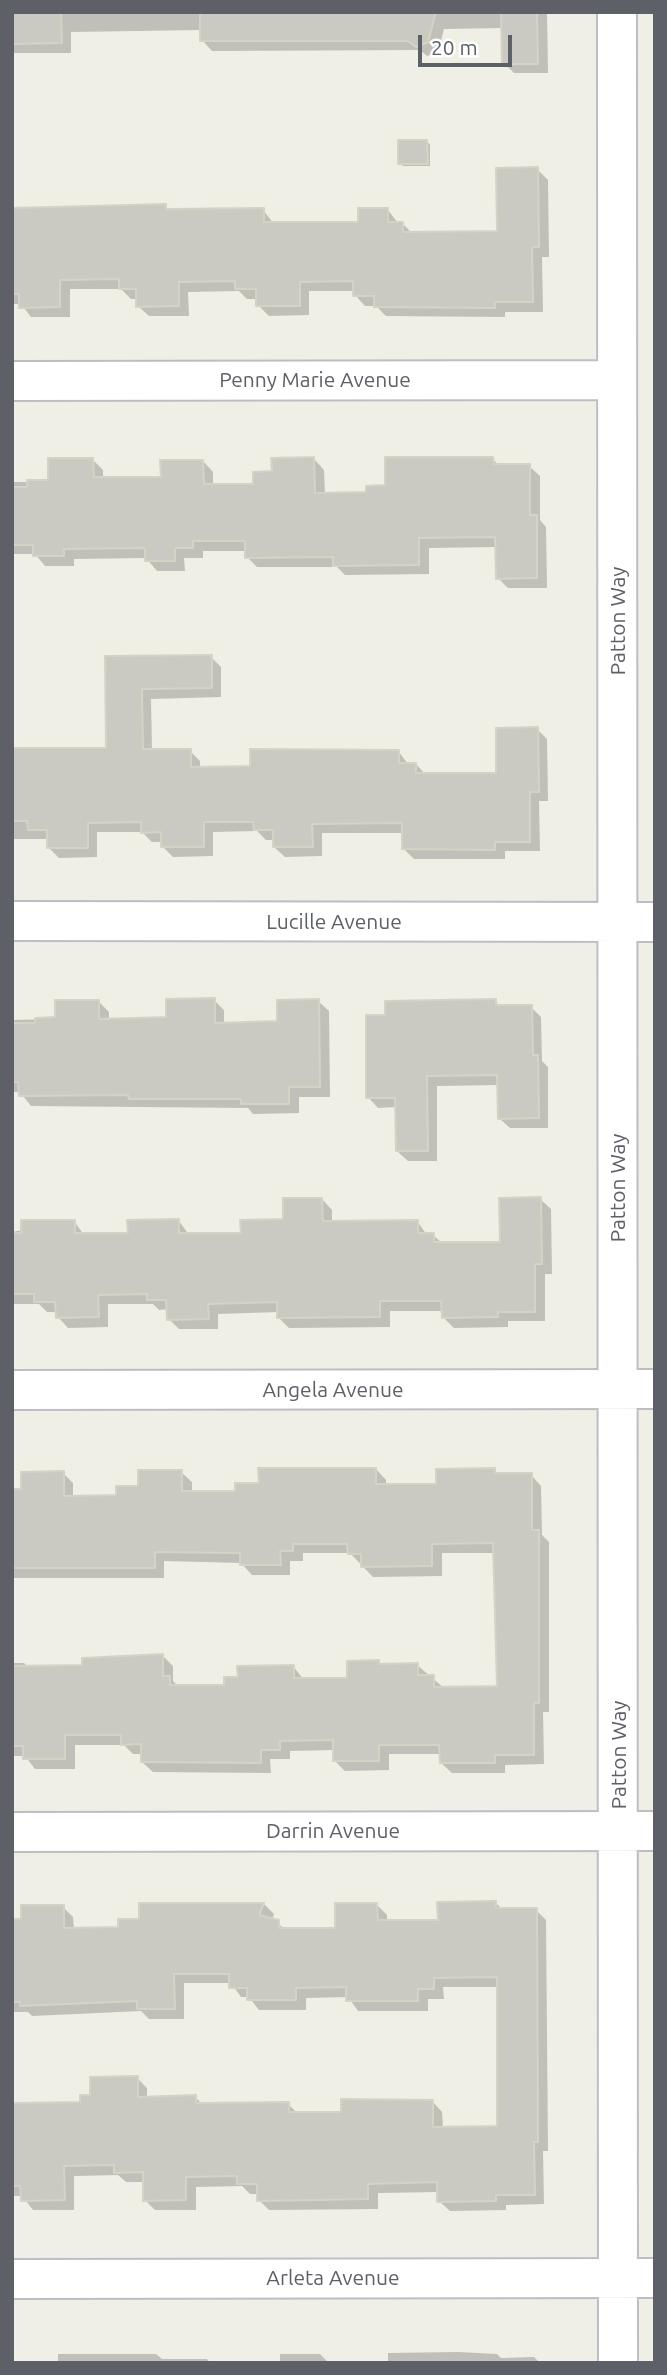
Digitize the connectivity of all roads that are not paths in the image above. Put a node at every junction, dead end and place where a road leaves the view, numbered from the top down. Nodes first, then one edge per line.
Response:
1 (617, 12) edge
2 (617, 380) junction
3 (12, 381) edge
4 (12, 921) edge
5 (636, 922) edge
6 (637, 1389) edge
7 (12, 1390) edge
8 (637, 1831) edge
9 (12, 1832) edge
10 (637, 2278) edge
11 (12, 2279) edge
12 (618, 2363) edge

1 - 2 street, Patton Way
2 - 3 street, Penny Marie Avenue
2 - 5 street, Patton Way
4 - 5 street, Lucille Avenue
5 - 6 street, Patton Way
6 - 7 street, Angela Avenue
6 - 8 street, Patton Way
8 - 9 street, Darrin Avenue
8 - 10 street, Patton Way
10 - 11 street, Arleta Avenue
10 - 12 street, Patton Way

